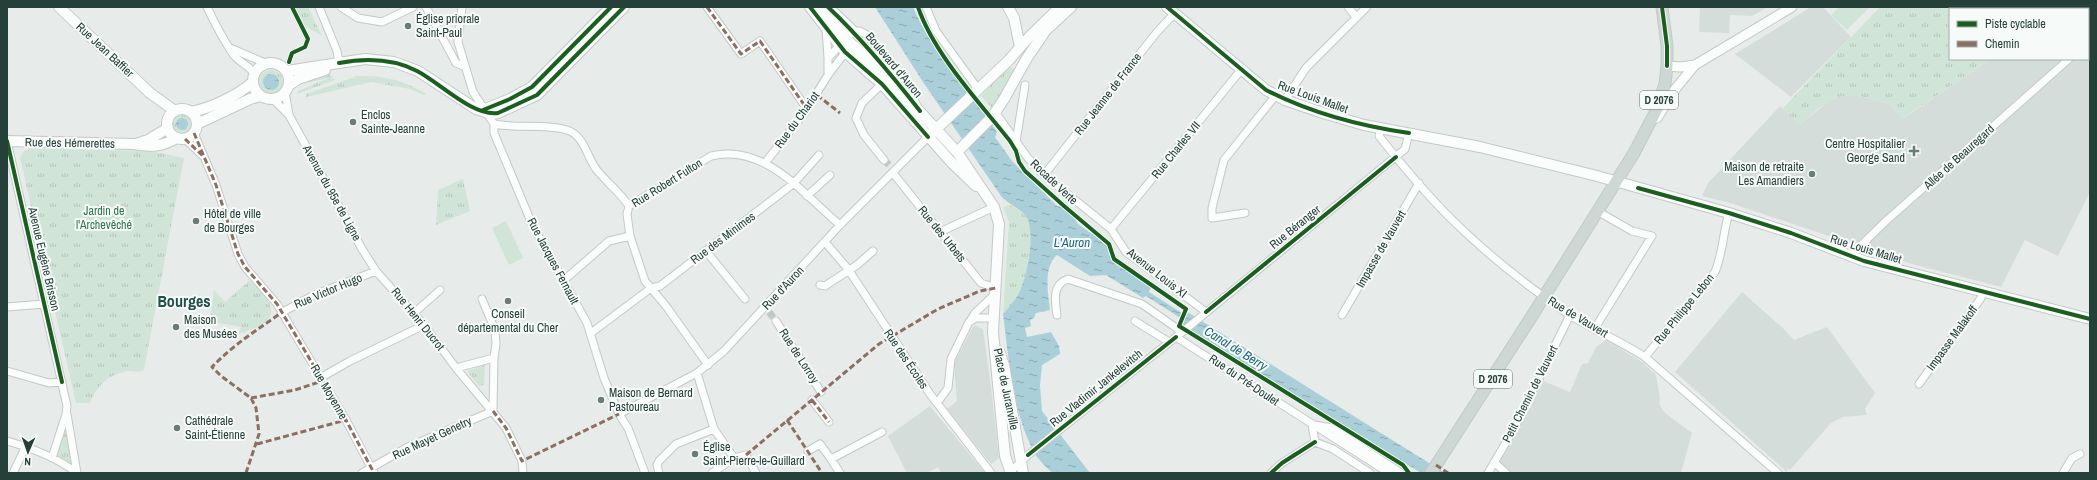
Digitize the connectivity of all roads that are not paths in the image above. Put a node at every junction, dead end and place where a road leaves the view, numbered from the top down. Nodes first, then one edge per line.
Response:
1 (59, 7) edge
2 (207, 7) edge
3 (319, 7) edge
4 (341, 7) edge
5 (413, 7) edge
6 (426, 7) edge
7 (462, 7) edge
8 (611, 7) edge
9 (624, 7) edge
10 (707, 7) edge
11 (810, 7) edge
12 (820, 7) edge
13 (828, 7) edge
14 (926, 7) edge
15 (1008, 7) edge
16 (1060, 7) edge
17 (1071, 7) edge
18 (1348, 7) edge
19 (1367, 7) edge
20 (1662, 7) edge
21 (1792, 7) edge
22 (1170, 10) edge
23 (1356, 17) junction
24 (826, 28) junction
25 (1027, 36) junction
26 (847, 42) junction
27 (230, 48) junction
28 (828, 58) junction
29 (1009, 60) junction
30 (2068, 60) edge
31 (265, 63) junction
32 (339, 63) junction
33 (1695, 65) junction
34 (1667, 66) junction
35 (465, 67) junction
36 (1020, 70) junction
37 (1241, 70) junction
38 (287, 71) junction
39 (828, 75) junction
40 (254, 78) junction
41 (882, 84) junction
42 (1025, 85) dead end
43 (287, 88) junction
44 (976, 92) junction
45 (261, 96) junction
46 (1280, 97) junction
47 (272, 99) junction
48 (807, 109) junction
49 (483, 110) junction
50 (920, 111) junction
51 (191, 112) junction
52 (993, 114) junction
53 (289, 115) junction
54 (170, 119) junction
55 (494, 124) junction
56 (196, 128) junction
57 (1380, 129) junction
58 (1409, 133) junction
59 (1645, 133) junction
60 (933, 137) junction
61 (181, 138) junction
62 (7, 141) edge
63 (1016, 142) junction
64 (134, 144) junction
65 (957, 152) junction
66 (819, 155) dead end
67 (1396, 157) junction
68 (205, 158) junction
69 (884, 160) tunnel mouth
70 (765, 163) junction
71 (893, 171) junction
72 (1044, 174) junction
73 (830, 175) dead end
74 (1615, 182) junction
75 (1419, 183) junction
76 (793, 184) junction
77 (807, 196) junction
78 (987, 196) junction
79 (629, 206) junction
80 (994, 207) junction
81 (1597, 211) junction
82 (1245, 213) dead end
83 (1729, 213) junction
84 (840, 225) junction
85 (1111, 229) junction
86 (940, 232) junction
87 (630, 236) junction
88 (825, 242) junction
89 (706, 251) junction
90 (873, 251) dead end
91 (1852, 257) junction
92 (848, 269) junction
93 (376, 271) junction
94 (563, 281) junction
95 (820, 286) dead end
96 (651, 288) junction
97 (440, 290) dead end
98 (996, 291) junction
99 (1983, 292) junction
100 (1544, 297) junction
101 (745, 299) dead end
102 (482, 300) dead end
103 (44, 304) junction
104 (7, 307) edge
105 (281, 312) junction
106 (1206, 312) junction
107 (414, 313) junction
108 (1057, 314) dead end
109 (1342, 315) dead end
110 (1570, 315) junction
111 (994, 318) junction
112 (2090, 319) edge
113 (776, 321) tunnel mouth
114 (1135, 321) dead end
115 (970, 322) junction
116 (424, 325) junction
117 (1595, 328) junction
118 (1184, 331) junction
119 (993, 332) junction
120 (591, 333) junction
121 (1176, 337) junction
122 (1169, 342) junction
123 (1645, 357) junction
124 (494, 358) junction
125 (708, 365) junction
126 (456, 368) junction
127 (7, 370) edge
128 (697, 373) junction
129 (320, 378) junction
130 (62, 382) junction
131 (1919, 384) dead end
132 (821, 392) dead end
133 (812, 400) dead end
134 (937, 403) junction
135 (492, 411) junction
136 (66, 414) junction
137 (619, 414) junction
138 (829, 422) dead end
139 (1312, 425) junction
140 (714, 429) junction
141 (882, 432) dead end
142 (7, 441) edge
143 (1315, 442) junction
144 (26, 446) junction
145 (808, 451) dead end
146 (2080, 454) dead end
147 (52, 458) junction
148 (734, 458) junction
149 (1024, 458) junction
150 (831, 459) junction
151 (1494, 462) junction
152 (373, 470) edge
153 (13, 473) edge
154 (77, 473) edge
155 (362, 473) edge
156 (524, 473) edge
157 (645, 473) edge
158 (659, 473) edge
159 (712, 473) edge
160 (756, 473) edge
161 (840, 473) edge
162 (991, 473) edge
163 (1009, 473) edge
164 (1023, 473) edge
165 (1271, 473) edge
166 (1370, 473) edge
167 (1389, 473) edge
168 (1401, 473) edge
169 (1431, 473) edge
170 (1488, 473) edge
171 (1506, 473) edge
172 (1778, 473) edge
173 (2063, 473) edge

1 - 54 main road, Rue Jean Baffier
2 - 27 street
3 - 32 street
4 - 5 street
6 - 35 street
7 - 35 street, Rue Jacques Fernault
8 - 49 main road
9 - 49 main road
10 - 48 street
11 - 24 main road
12 - 26 main road
13 - 26 main road
14 - 44 street
15 - 25 main road
16 - 25 main road
17 - 25 main road
18 - 23 street
19 - 23 street
20 - 34 main road, D 2076
21 - 33 street
22 - 37 main road, Rue Louis Mallet
22 - 72 street, Rue Jeanne de France
23 - 46 street
24 - 26 main road
24 - 28 street
25 - 29 main road
25 - 36 main road
25 - 36 main road
26 - 28 street
26 - 39 street, Rue du Chariot
26 - 41 main road, Boulevard d'Auron
26 - 50 main road, Boulevard d'Auron
26 - 50 street, Boulevard d'Auron
27 - 31 street
27 - 40 street
28 - 39 street
29 - 36 main road
29 - 44 main road
30 - 91 street, Allée de Beauregard
31 - 38 main road
31 - 40 main road
32 - 38 main road
32 - 43 main road
32 - 49 main road
33 - 34 street
33 - 59 street
34 - 59 main road, D 2076
35 - 49 street, Rue Jacques Fernault
36 - 52 main road
37 - 46 main road, Rue Louis Mallet
37 - 85 street, Rue Charles VII
38 - 43 main road
39 - 48 street, Rue du Chariot
40 - 45 main road
40 - 51 main road
41 - 60 main road, Boulevard d'Auron
41 - 69 street
42 - 63 street
43 - 47 main road
43 - 53 street, Avenue du 95e de Ligne
44 - 60 main road
45 - 47 main road
45 - 56 main road, Rue des Hémerettes
46 - 57 main road, Rue Louis Mallet
46 - 82 street
47 - 53 street, Avenue du 95e de Ligne
48 - 70 street, Rue du Chariot
49 - 55 street, Rue Jacques Fernault
50 - 60 main road, Boulevard d'Auron
51 - 54 main road
51 - 56 main road
52 - 63 street, Avenue Louis XI
52 - 65 main road
53 - 93 street, Avenue du 95e de Ligne
54 - 61 main road, Rue Jean Baffier
54 - 64 main road, Rue des Hémerettes
55 - 79 street
55 - 94 street, Rue Jacques Fernault
56 - 61 main road, Rue des Hémerettes
56 - 68 street, Rue Moyenne
57 - 58 main road, Rue Louis Mallet
57 - 67 street, Rue de Vauvert
58 - 67 street, Rue Béranger
58 - 74 main road, Rue Louis Mallet
59 - 74 main road, D 2076
60 - 65 main road, Boulevard d'Auron
60 - 71 street, Rue d'Auron
60 - 78 main road, Boulevard d'Auron
61 - 64 main road, Rue des Hémerettes
61 - 68 street
62 - 64 main road, Rue des Hémerettes
62 - 103 street, Avenue Eugène Brisson
63 - 72 street, Avenue Louis XI
65 - 78 main road, Boulevard d'Auron
66 - 76 street, Rue des Minimes
67 - 75 street, Rue de Vauvert
67 - 106 street, Rue Béranger
68 - 105 street, Rue Moyenne
70 - 76 street, Rue Robert Fulton
70 - 79 street, Rue Robert Fulton
71 - 84 street, Rue d'Auron
71 - 86 street, Rue des Urbets
72 - 85 street, Avenue Louis XI
73 - 77 street
74 - 81 main road, D 2076
74 - 83 main road, Rue Louis Mallet
75 - 100 street, Rue de Vauvert
75 - 109 street, Impasse de Vauvert
76 - 77 street, Rue Robert Fulton
76 - 89 street, Rue des Minimes
77 - 84 street, Rue Robert Fulton
78 - 80 main road, Boulevard d'Auron
79 - 87 street, Rue Robert Fulton
80 - 86 street
80 - 98 main road, Boulevard d'Auron
81 - 100 main road, D 2076
81 - 117 street
83 - 91 main road, Rue Louis Mallet
83 - 123 street, Rue Philippe Lebon
84 - 88 street, Rue d'Auron
85 - 106 street, Avenue Louis XI
86 - 98 street, Rue des Urbets
87 - 94 street
87 - 96 street, Rue Robert Fulton
88 - 92 street, Rue des Écoles
88 - 125 street, Rue d'Auron
89 - 96 street, Rue des Minimes
89 - 101 street
90 - 92 street
91 - 99 main road, Rue Louis Mallet
92 - 95 street
92 - 134 street, Rue des Écoles
93 - 105 street, Rue Victor Hugo
93 - 107 street, Rue Henri Ducrot
94 - 120 street, Rue Jacques Fernault
96 - 120 street, Rue des Minimes
96 - 125 street, Rue Robert Fulton
97 - 107 street
98 - 111 main road, Boulevard d'Auron
98 - 115 street
99 - 112 main road, Rue Louis Mallet
99 - 131 street, Impasse Malakoff
100 - 110 street, Rue de Vauvert
100 - 169 main road, D 2076
102 - 124 street
103 - 104 street
103 - 130 street, Avenue Eugène Brisson
105 - 129 street, Rue Moyenne
106 - 118 street, Rue Béranger
107 - 116 street, Rue Henri Ducrot
108 - 118 street
110 - 117 street, Rue de Vauvert
110 - 151 street, Petit Chemin de Vauvert
111 - 115 street
111 - 119 main road, Boulevard d'Auron
113 - 132 street, Rue de Lorroy
114 - 122 street
115 - 134 street
116 - 126 street, Rue Henri Ducrot
116 - 129 street
117 - 123 street, Rue de Vauvert
118 - 121 street, Rue Béranger
119 - 149 main road, Place de Juranville
119 - 163 main road, Place de Juranville
120 - 137 street, Rue Jacques Fernault
121 - 122 street, Rue Vladimir Jankelevitch
121 - 139 street, Rue du Pré-Doulet
122 - 149 street, Rue Vladimir Jankelevitch
123 - 172 street, Rue de Vauvert
124 - 126 street
124 - 135 street
125 - 128 street, Rue d'Auron
126 - 135 street, Rue Henri Ducrot
127 - 130 street
128 - 137 street, Rue d'Auron
128 - 140 street
129 - 152 street, Rue Moyenne
130 - 136 street, Avenue Eugène Brisson
133 - 138 street
134 - 162 street, Rue des Écoles
135 - 152 street, Rue Mayet Genetry
135 - 156 street, Rue Henri Ducrot
136 - 147 street
136 - 154 street, Avenue Eugène Brisson
137 - 157 street, Rue Jacques Fernault
139 - 143 street
139 - 167 street, Rue du Pré-Doulet
139 - 168 street, Rue du Pré-Doulet
140 - 148 street
140 - 158 street
141 - 150 street
142 - 144 street
143 - 165 street
143 - 166 street
144 - 147 street
144 - 153 street
145 - 150 street
146 - 173 street
147 - 154 street
148 - 159 street
148 - 160 street
149 - 163 street, Rue Vladimir Jankelevitch
149 - 164 main road, Place de Juranville
150 - 161 street
151 - 170 street, Petit Chemin de Vauvert
151 - 171 street
152 - 155 street, Rue Mayet Genetry

